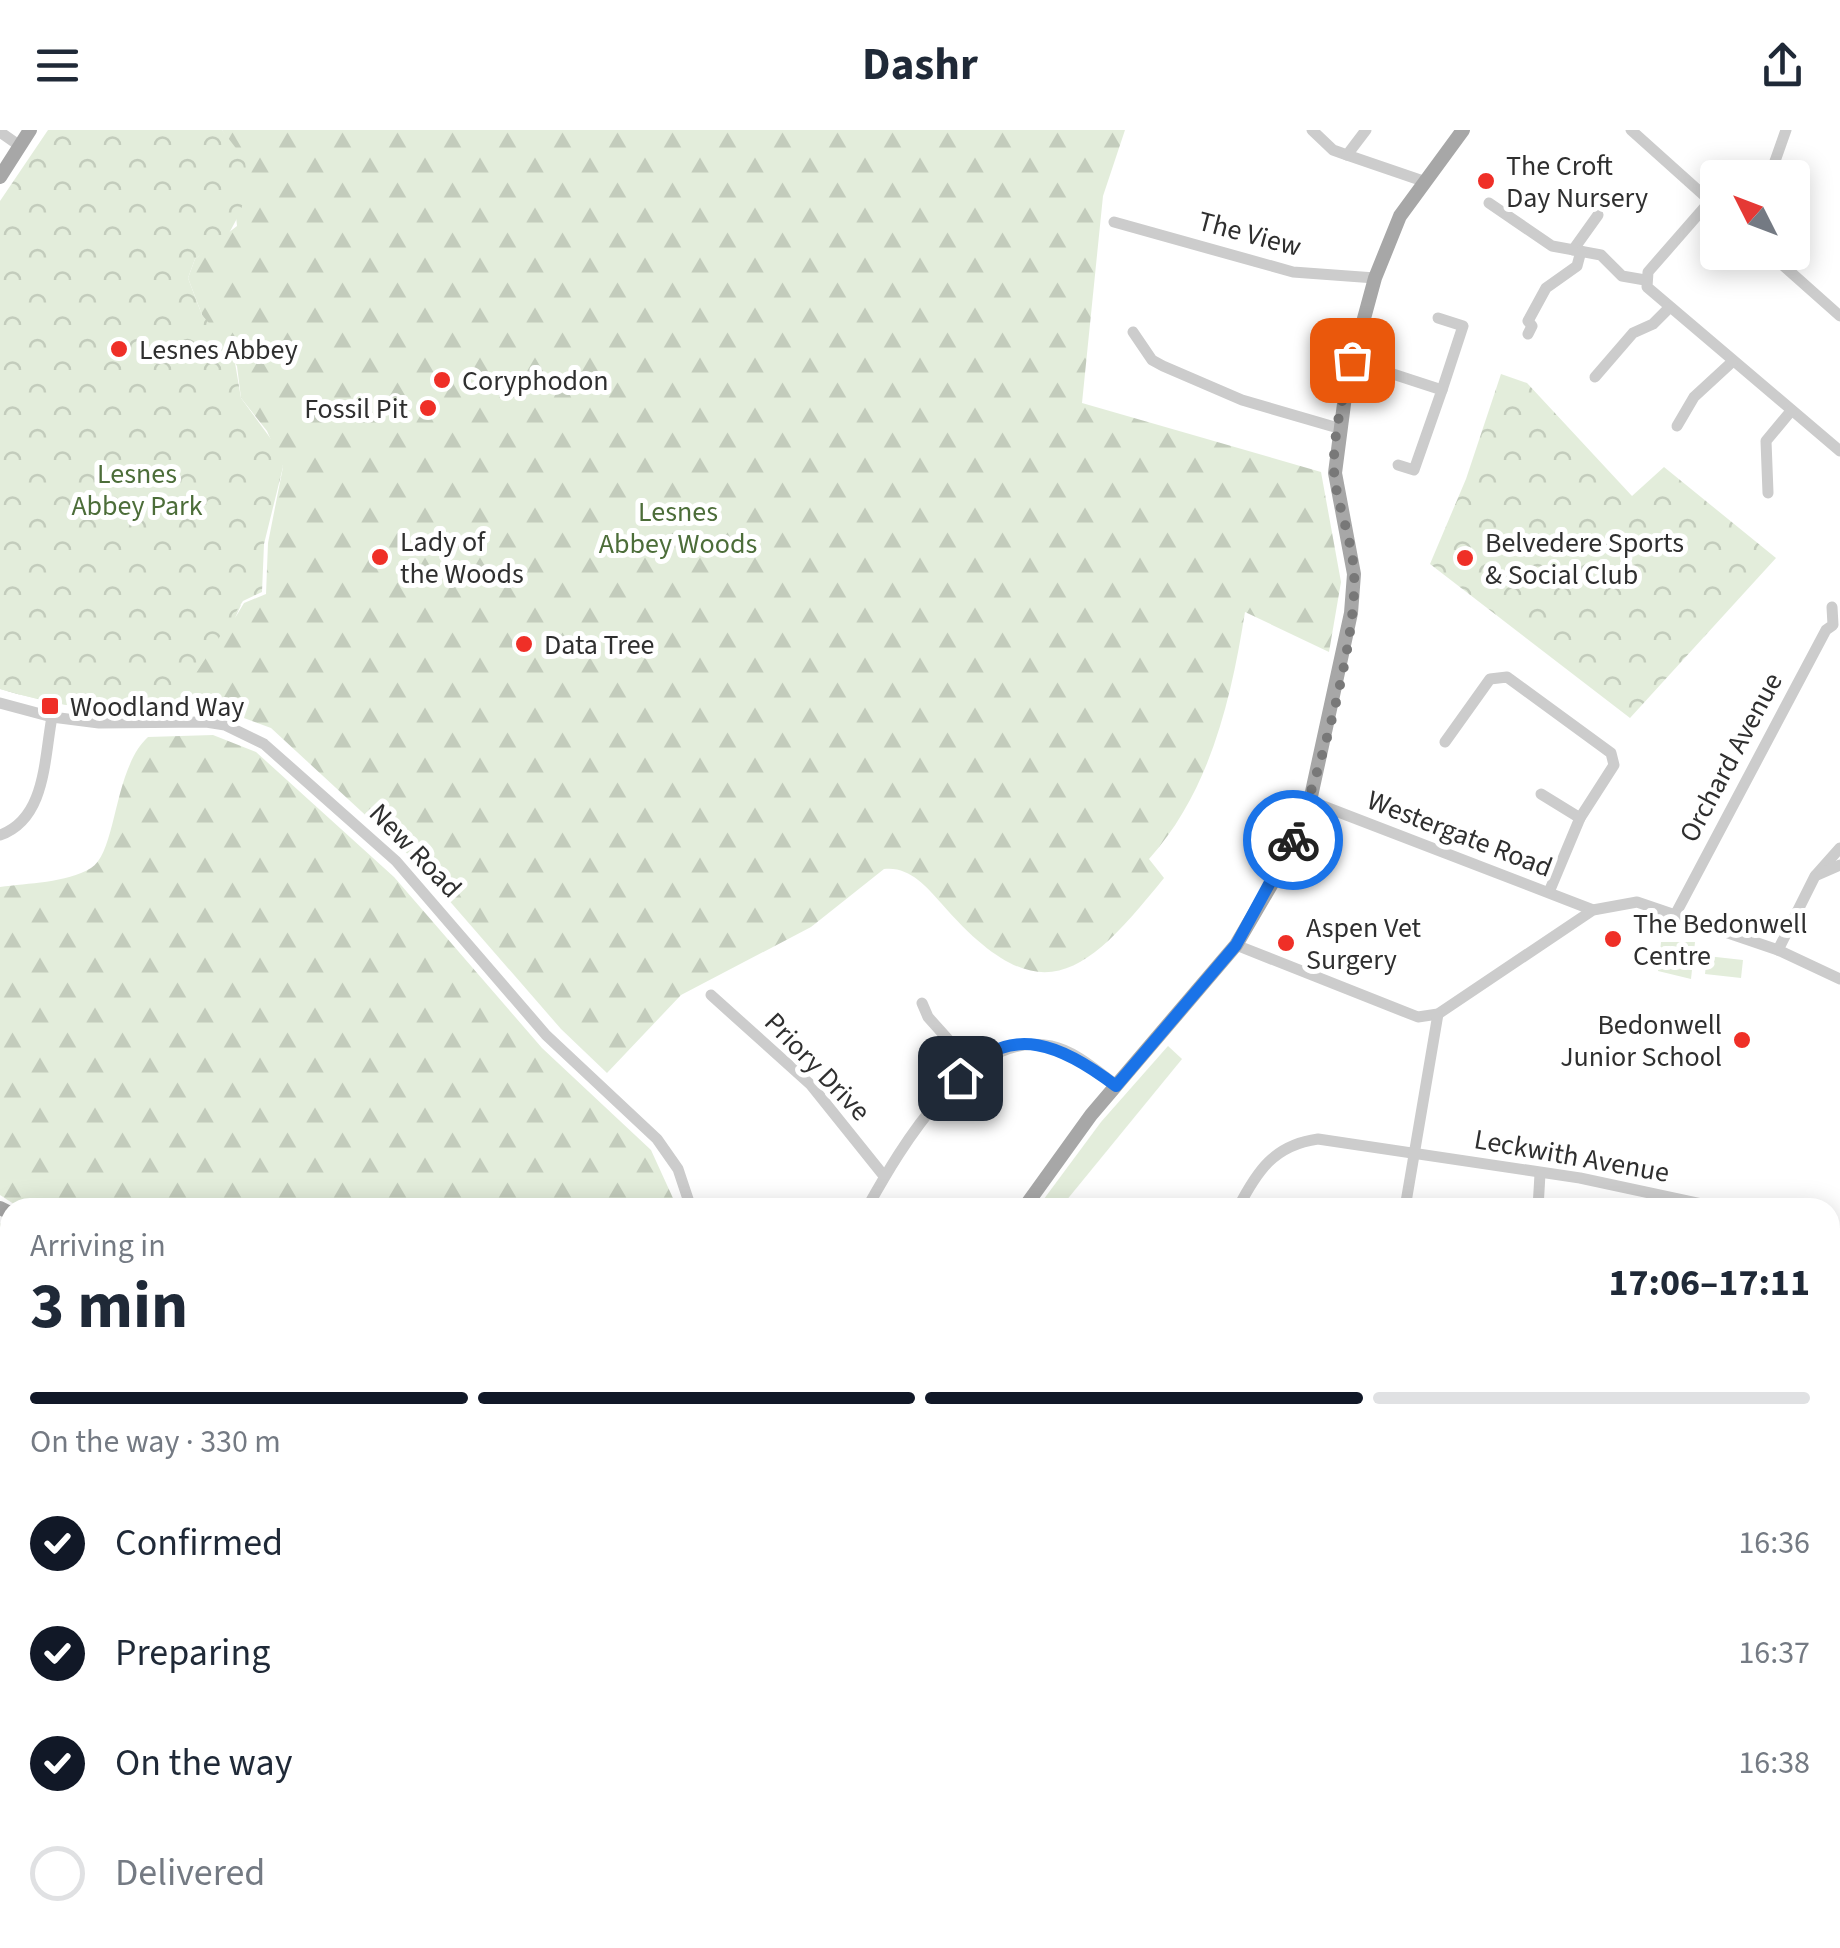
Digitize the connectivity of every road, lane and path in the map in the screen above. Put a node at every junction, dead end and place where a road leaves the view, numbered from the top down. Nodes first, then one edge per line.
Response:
1 (30, 130) edge
2 (1312, 130) edge
3 (1366, 130) edge
4 (1463, 130) edge
5 (1631, 130) edge
6 (1786, 130) edge
7 (0, 132) edge
8 (20, 146) junction
9 (1348, 155) junction
10 (1775, 160) edge
11 (0, 177) edge
12 (1423, 182) junction
13 (1700, 192) edge
14 (1489, 204) dead end
15 (1598, 215) dead end
16 (1700, 220) edge
17 (1114, 222) dead end
18 (1577, 250) junction
19 (1788, 270) edge
20 (1375, 278) junction
21 (1646, 280) junction
22 (1669, 308) junction
23 (1840, 316) edge
24 (1438, 318) dead end
25 (1133, 332) dead end
26 (1528, 334) dead end
27 (1352, 360) junction
28 (1732, 362) junction
29 (1594, 378) dead end
30 (1442, 390) junction
31 (1791, 411) junction
32 (1677, 426) dead end
33 (1338, 428) junction
34 (1840, 451) edge
35 (1398, 465) dead end
36 (1768, 493) dead end
37 (1832, 606) dead end
38 (1837, 627) edge
39 (0, 703) edge
40 (52, 718) junction
41 (1445, 742) dead end
42 (1541, 794) dead end
43 (1310, 801) junction
44 (1580, 818) junction
45 (0, 835) edge
46 (1840, 848) edge
47 (1840, 866) edge
48 (1815, 876) junction
49 (1548, 892) junction
50 (1593, 910) junction
51 (1675, 916) junction
52 (1236, 945) junction
53 (1778, 950) junction
54 (1840, 979) edge
55 (711, 994) dead end
56 (922, 1003) dead end
57 (1438, 1014) junction
58 (971, 1066) junction
59 (1116, 1086) junction
60 (1414, 1154) junction
61 (1540, 1174) junction
62 (884, 1176) junction
63 (688, 1198) edge
64 (872, 1198) edge
65 (1032, 1198) edge
66 (1243, 1198) edge
67 (1407, 1198) edge
68 (1539, 1198) edge
69 (1667, 1198) edge

1 - 8 main road
2 - 9 street
3 - 9 street
4 - 12 main road
5 - 13 street
6 - 10 street
7 - 8 street
8 - 11 main road
9 - 12 street
12 - 20 main road
14 - 18 street
15 - 18 street
16 - 21 street
17 - 20 street, The View
18 - 21 street
18 - 26 street
19 - 23 street
20 - 27 main road
21 - 22 street
22 - 28 street
22 - 29 street
24 - 30 street
25 - 33 street
27 - 30 street
27 - 33 main road
28 - 31 street
28 - 32 street
30 - 35 street
31 - 34 street
31 - 36 street
33 - 43 main road
37 - 38 street, Orchard Avenue
38 - 51 street, Orchard Avenue
39 - 40 street, New Road
40 - 45 street
40 - 63 street, New Road
41 - 44 street
42 - 44 street
43 - 49 street, Westergate Road
43 - 52 main road
44 - 49 street
46 - 48 street
47 - 48 street
48 - 53 street
49 - 50 street, Westergate Road
50 - 51 street
50 - 57 street
51 - 53 street
52 - 57 street
52 - 59 main road
53 - 54 street
55 - 62 street, Priory Drive
56 - 58 street
57 - 60 street
58 - 59 street
58 - 62 street
59 - 65 main road
60 - 61 street, Leckwith Avenue
60 - 66 street, Leckwith Avenue
60 - 67 street
61 - 68 street
61 - 69 street, Leckwith Avenue
62 - 64 street

